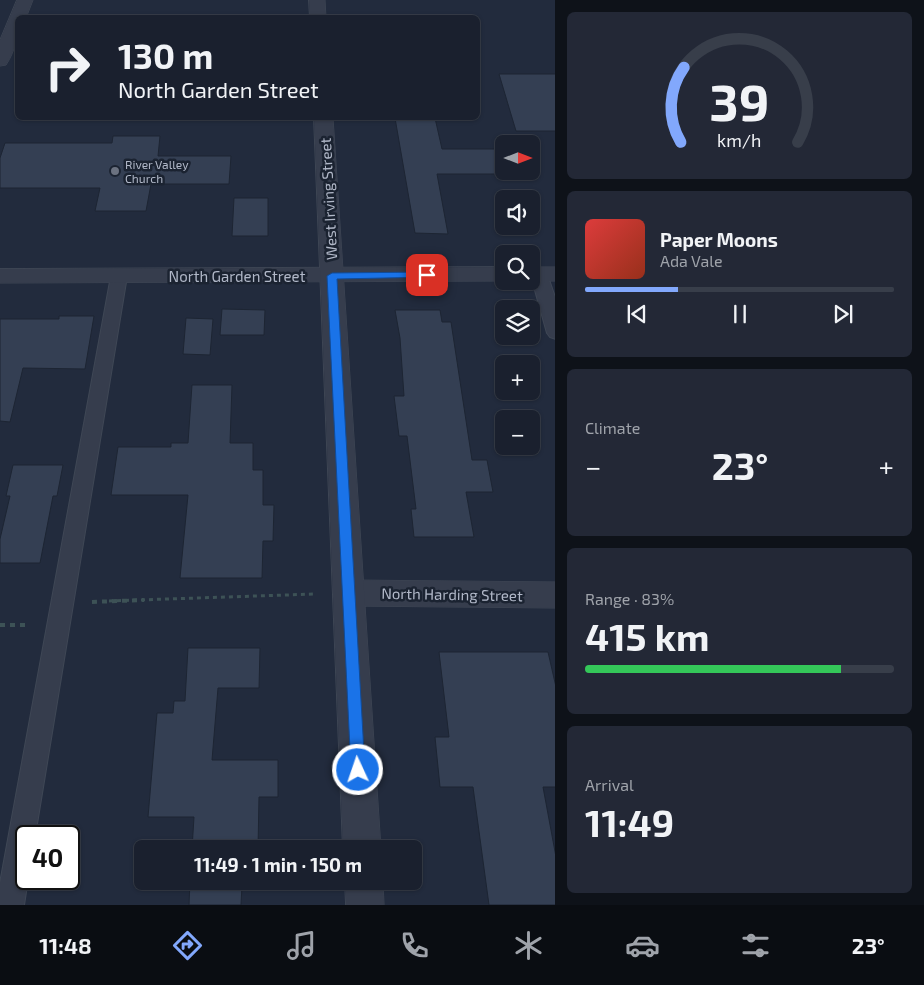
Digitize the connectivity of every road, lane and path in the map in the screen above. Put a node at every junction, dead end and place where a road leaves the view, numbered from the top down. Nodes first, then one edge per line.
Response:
1 (24, 0) edge
2 (317, 0) edge
3 (18, 15) edge
4 (318, 15) edge
5 (15, 22) edge
6 (0, 60) edge
7 (323, 120) edge
8 (495, 274) edge
9 (542, 274) edge
10 (0, 276) edge
11 (120, 276) junction
12 (332, 276) junction
13 (555, 334) edge
14 (348, 593) junction
15 (555, 595) edge
16 (83, 602) dead end
17 (362, 840) edge
18 (364, 890) edge
19 (10, 905) edge
20 (365, 905) edge

1 - 3 street
2 - 4 street
5 - 6 street
7 - 12 street, West Irving Street
8 - 12 street, North Garden Street
9 - 13 lane
10 - 11 street, North Garden Street
11 - 12 street, North Garden Street
11 - 19 lane
12 - 14 street, West Irving Street
14 - 15 street, North Harding Street
14 - 16 path
14 - 17 street, West Irving Street
18 - 20 street

